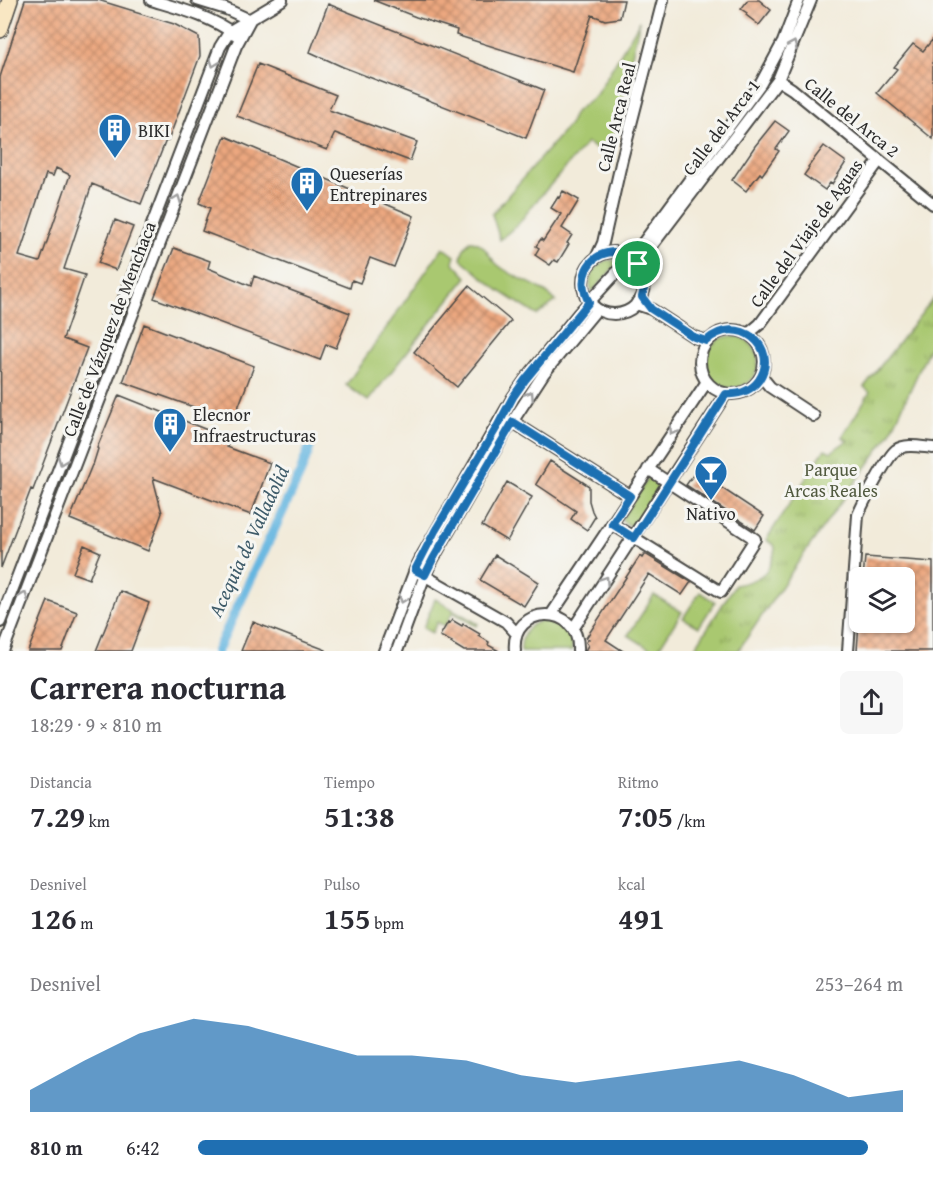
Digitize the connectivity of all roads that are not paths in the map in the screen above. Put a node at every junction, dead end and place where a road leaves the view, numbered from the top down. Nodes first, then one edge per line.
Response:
1 (10, 0) edge
2 (151, 0) edge
3 (198, 0) edge
4 (282, 0) edge
5 (663, 0) edge
6 (799, 0) edge
7 (811, 0) edge
8 (250, 20) junction
9 (0, 30) edge
10 (230, 31) junction
11 (240, 38) junction
12 (778, 80) junction
13 (879, 161) junction
14 (933, 204) edge
15 (602, 251) junction
16 (634, 260) junction
17 (639, 301) junction
18 (593, 305) junction
19 (752, 337) junction
20 (704, 345) junction
21 (758, 380) junction
22 (706, 383) junction
23 (726, 394) junction
24 (814, 416) dead end
25 (513, 422) junction
26 (933, 448) edge
27 (648, 469) junction
28 (669, 483) junction
29 (630, 496) junction
30 (612, 524) junction
31 (634, 538) junction
32 (420, 573) junction
33 (551, 615) junction
34 (0, 622) edge
35 (573, 629) junction
36 (520, 630) junction
37 (3, 651) edge
38 (384, 651) edge
39 (397, 651) edge
40 (515, 651) edge
41 (578, 651) edge
42 (848, 651) edge

1 - 9 street
2 - 10 street
3 - 8 street
4 - 8 street, Calle de Vázquez de Menchaca
5 - 15 street, Calle Arca Real
6 - 16 street, Calle del Arca 1
12 -> 7 street, Calle del Arca 1
8 - 10 street, Calle de Vázquez de Menchaca
8 - 11 street, Calle de Vázquez de Menchaca
10 - 11 street
10 -> 34 street, Calle de Vázquez de Menchaca
37 -> 11 street, Calle de Vázquez de Menchaca
12 - 13 street, Calle del Arca 2
12 - 16 street, Calle del Arca 1
13 - 14 street, Calle del Arca 2
13 - 19 street, Calle del Viaje de Aguas
15 - 16 street
15 - 18 street, Calle Arca Real
16 - 17 street
16 - 18 street
17 - 18 street
17 - 20 street
25 -> 18 street
18 - 32 street
19 - 20 street
19 - 21 street
20 - 22 street
21 - 23 street
21 - 24 street
22 - 23 street
22 -> 27 street
23 - 28 street
25 - 29 street
25 - 32 street
26 - 42 street
27 - 28 street
27 - 29 street
28 - 31 street
28 - 31 street
29 - 30 street
30 - 31 street
30 - 33 street
35 -> 31 street
32 - 36 street
32 -> 38 street
32 - 39 street
33 - 35 street
33 - 36 street
35 - 41 street
36 - 40 street

